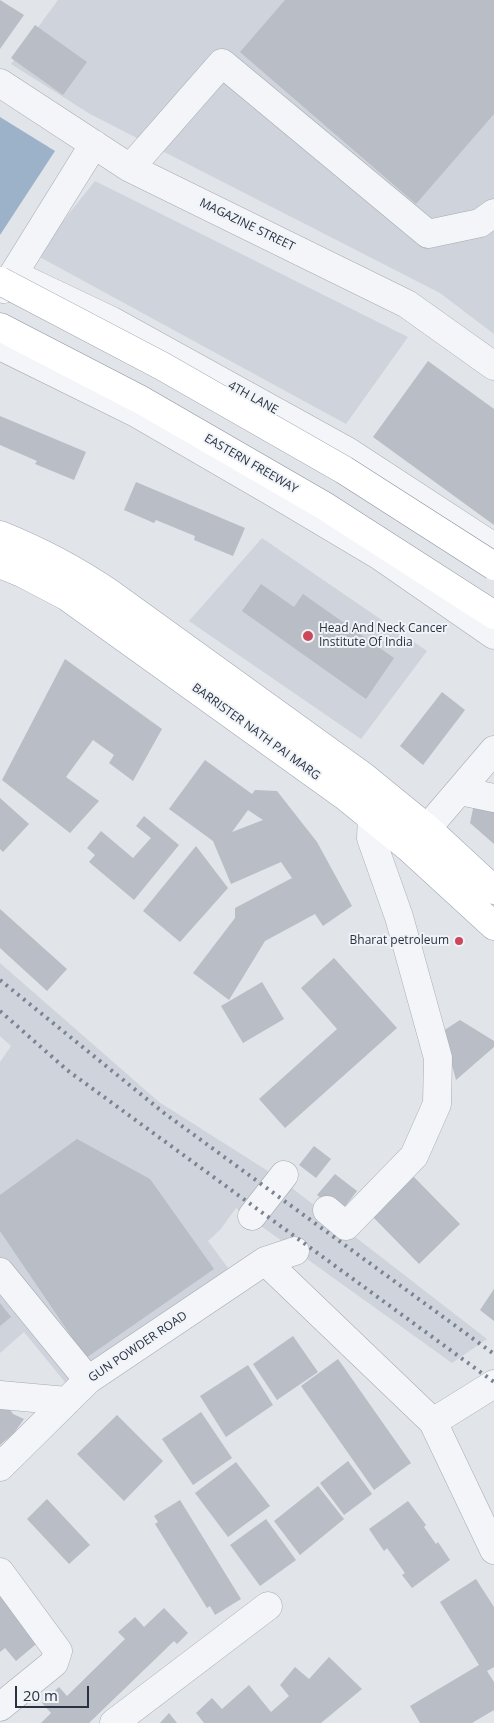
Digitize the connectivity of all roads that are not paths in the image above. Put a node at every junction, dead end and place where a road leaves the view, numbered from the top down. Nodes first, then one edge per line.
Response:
1 (0, 83) edge
2 (94, 144) junction
3 (130, 168) junction
4 (494, 213) edge
5 (3, 280) edge
6 (0, 327) edge
7 (0, 346) edge
8 (494, 366) edge
9 (0, 535) edge
10 (494, 547) edge
11 (0, 564) edge
12 (494, 566) edge
13 (494, 614) edge
14 (494, 635) edge
15 (494, 750) edge
16 (460, 791) junction
17 (387, 795) junction
18 (494, 798) edge
19 (372, 817) junction
20 (428, 828) junction
21 (410, 848) junction
22 (494, 890) edge
23 (494, 926) edge
24 (284, 1175) dead end
25 (327, 1210) dead end
26 (252, 1216) dead end
27 (295, 1251) dead end
28 (265, 1261) junction
29 (0, 1272) edge
30 (88, 1380) junction
31 (494, 1384) edge
32 (0, 1395) edge
33 (67, 1401) junction
34 (433, 1422) junction
35 (0, 1467) edge
36 (494, 1550) edge
37 (0, 1572) edge
38 (268, 1606) dead end
39 (0, 1707) edge
40 (114, 1723) edge

1 - 2 street, MAGAZINE STREET
2 - 3 street, MAGAZINE STREET
2 - 5 street
3 - 4 street
3 - 8 street, MAGAZINE STREET
5 - 10 street, 4TH LANE
5 - 12 main road, bridge
6 - 13 main road, EASTERN FREEWAY
7 - 14 street
9 - 17 main road
11 - 19 main road, BARRISTER NATH PAI MARG
15 - 16 street
16 - 18 street
16 - 20 street
17 - 19 street
17 - 20 main road
19 - 21 main road, BARRISTER NATH PAI MARG
19 - 25 street
20 - 21 street
20 - 22 main road
21 - 23 main road, BARRISTER NATH PAI MARG
24 - 26 street
27 - 28 street, GUN POWDER ROAD
28 - 30 street, GUN POWDER ROAD
28 - 34 street
29 - 30 street
30 - 33 street, GUN POWDER ROAD
31 - 34 street
32 - 33 street
33 - 35 street, GUN POWDER ROAD
34 - 36 street
37 - 39 street
38 - 40 street

